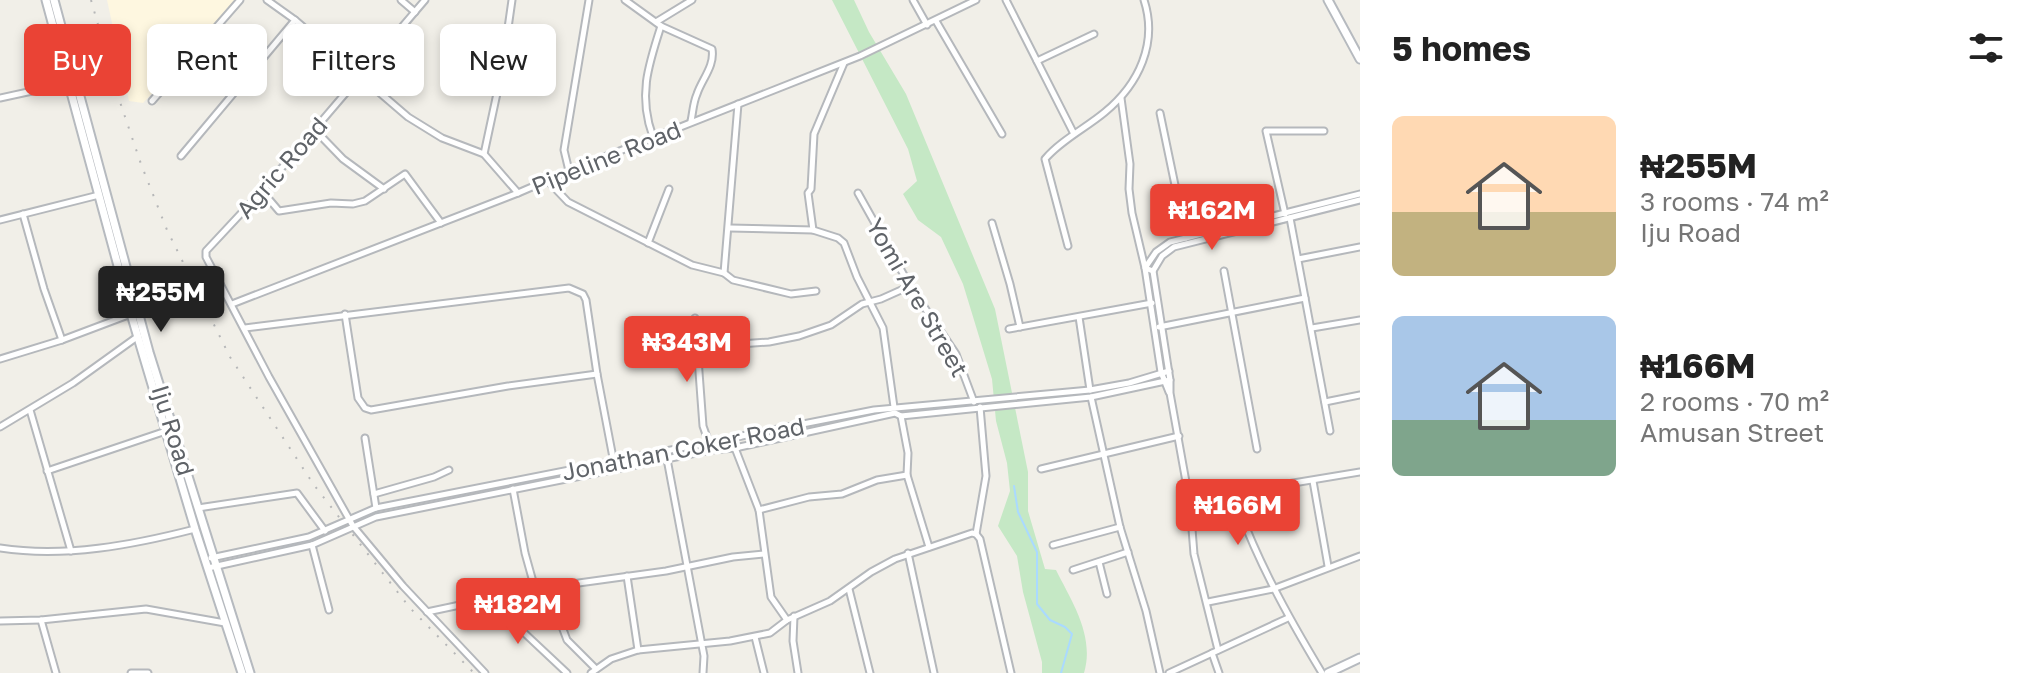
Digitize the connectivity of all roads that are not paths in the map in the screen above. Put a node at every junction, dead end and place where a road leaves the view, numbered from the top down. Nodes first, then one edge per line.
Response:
1 (46, 0) edge
2 (54, 0) edge
3 (240, 0) edge
4 (267, 0) edge
5 (401, 0) edge
6 (425, 0) edge
7 (512, 0) edge
8 (589, 0) edge
9 (625, 0) edge
10 (692, 0) edge
11 (913, 0) edge
12 (976, 0) edge
13 (1006, 0) edge
14 (1144, 0) edge
15 (1331, 0) edge
16 (415, 12) junction
17 (295, 20) junction
18 (936, 21) junction
19 (53, 24) edge
20 (300, 24) edge
21 (404, 24) edge
22 (659, 24) junction
23 (927, 25) junction
24 (1094, 34) dead end
25 (1360, 49) edge
26 (1360, 59) edge
27 (1037, 61) junction
28 (844, 62) junction
29 (24, 93) edge
30 (74, 96) edge
31 (342, 96) edge
32 (384, 96) edge
33 (0, 98) edge
34 (1121, 98) junction
35 (152, 101) dead end
36 (738, 104) junction
37 (1160, 113) dead end
38 (691, 122) junction
39 (314, 129) junction
40 (1324, 131) dead end
41 (1002, 134) dead end
42 (1074, 134) junction
43 (653, 137) junction
44 (484, 154) junction
45 (181, 156) dead end
46 (569, 171) junction
47 (548, 181) junction
48 (384, 189) junction
49 (669, 189) dead end
50 (262, 191) junction
51 (518, 193) junction
52 (858, 193) dead end
53 (1360, 194) edge
54 (99, 195) junction
55 (1360, 200) edge
56 (23, 214) junction
57 (1288, 215) junction
58 (0, 220) edge
59 (441, 223) junction
60 (992, 223) dead end
61 (730, 228) junction
62 (813, 230) junction
63 (1186, 238) junction
64 (648, 243) junction
65 (1068, 246) dead end
66 (1360, 247) edge
67 (1298, 259) junction
68 (1145, 268) junction
69 (1153, 271) junction
70 (1224, 271) dead end
71 (724, 273) junction
72 (910, 286) junction
73 (816, 291) dead end
74 (1305, 298) junction
75 (870, 302) junction
76 (1153, 303) junction
77 (232, 304) junction
78 (131, 314) junction
79 (345, 314) junction
80 (1232, 314) junction
81 (1079, 317) junction
82 (695, 318) dead end
83 (1360, 320) edge
84 (1020, 327) junction
85 (245, 328) junction
86 (1158, 328) junction
87 (1312, 328) junction
88 (1009, 329) dead end
89 (138, 336) junction
90 (697, 336) junction
91 (62, 340) junction
92 (659, 341) dead end
93 (698, 347) junction
94 (0, 359) edge
95 (1169, 371) junction
96 (1161, 372) junction
97 (597, 374) junction
98 (1170, 380) junction
99 (1163, 382) junction
100 (1170, 393) junction
101 (1090, 394) junction
102 (1360, 395) edge
103 (1325, 402) junction
104 (977, 404) junction
105 (894, 407) junction
106 (30, 410) junction
107 (901, 416) junction
108 (0, 427) edge
109 (166, 431) junction
110 (1330, 431) dead end
111 (1179, 436) junction
112 (365, 438) dead end
113 (709, 443) junction
114 (735, 448) junction
115 (1257, 449) dead end
116 (1104, 453) junction
117 (667, 459) junction
118 (614, 463) junction
119 (1041, 469) dead end
120 (449, 470) dead end
121 (47, 471) junction
122 (1360, 472) edge
123 (907, 475) junction
124 (1313, 481) junction
125 (513, 489) junction
126 (1233, 493) junction
127 (374, 494) junction
128 (1190, 504) junction
129 (198, 508) junction
130 (376, 508) junction
131 (759, 510) junction
132 (350, 518) junction
133 (353, 526) junction
134 (1120, 527) junction
135 (195, 529) junction
136 (325, 531) junction
137 (976, 534) junction
138 (330, 538) junction
139 (312, 545) junction
140 (1053, 545) dead end
141 (929, 547) junction
142 (0, 548) edge
143 (71, 551) junction
144 (1128, 552) junction
145 (908, 553) junction
146 (764, 554) junction
147 (1360, 556) edge
148 (1099, 562) junction
149 (211, 563) junction
150 (688, 567) junction
151 (1328, 567) junction
152 (1073, 570) dead end
153 (627, 576) junction
154 (535, 589) junction
155 (849, 589) junction
156 (1273, 589) junction
157 (1107, 594) dead end
158 (498, 597) junction
159 (1208, 602) junction
160 (329, 610) dead end
161 (427, 612) junction
162 (794, 616) junction
163 (1288, 618) junction
164 (41, 620) junction
165 (787, 620) junction
166 (0, 621) edge
167 (225, 623) junction
168 (755, 637) junction
169 (701, 644) junction
170 (638, 650) junction
171 (1218, 650) junction
172 (1212, 653) junction
173 (1360, 658) edge
174 (594, 671) edge
175 (56, 673) edge
176 (131, 673) edge
177 (148, 673) edge
178 (242, 673) edge
179 (250, 673) edge
180 (485, 673) edge
181 (567, 673) edge
182 (703, 673) edge
183 (764, 673) edge
184 (798, 673) edge
185 (870, 673) edge
186 (934, 673) edge
187 (1011, 673) edge
188 (1160, 673) edge
189 (1169, 673) edge
190 (1219, 673) edge
191 (1325, 673) edge

1 - 19 main road, Iju Road
2 - 129 main road, Iju Road
3 - 35 street
4 - 17 street
5 - 16 street
6 - 16 street, Agric Road
7 - 44 street
8 - 46 street
9 - 22 street
10 - 22 street
11 - 23 street
12 - 18 street, Pipeline Road
13 - 27 street
14 - 34 street
15 - 25 main road
15 - 26 main road
16 - 21 street, Agric Road
17 - 20 street
17 - 45 street
18 - 23 street, Pipeline Road
18 - 41 street
22 - 38 street
22 - 43 street
23 - 28 street, Pipeline Road
24 - 27 street
27 - 42 street
28 - 36 street, Pipeline Road
28 - 62 street
29 - 33 street
30 - 54 main road, Iju Road
31 - 39 street, Agric Road
32 - 44 street
34 - 42 street
34 - 68 street
36 - 38 street, Pipeline Road
36 - 61 street
37 - 63 street
38 - 43 street, Pipeline Road
39 - 48 street
39 - 50 street, Agric Road
40 - 57 street
42 - 65 street
43 - 46 street, Pipeline Road
44 - 51 street
46 - 47 street, Pipeline Road
47 - 51 street, Pipeline Road
47 - 64 street
48 - 50 street
48 - 59 street
49 - 64 street
50 - 77 street, Agric Road
51 - 59 street, Pipeline Road
52 - 72 street, Yomi Are Street
53 - 57 street
54 - 56 street
54 - 78 main road, Iju Road
55 - 57 street
56 - 58 street
56 - 91 street
57 - 63 street
57 - 67 street
57 - 69 street
59 - 77 street, Pipeline Road
60 - 84 street
61 - 62 street
61 - 71 street
62 - 75 street
63 - 68 street
64 - 71 street
66 - 67 street
67 - 74 street
68 - 69 street
68 - 76 street
69 - 76 street
70 - 80 street
71 - 73 street
72 - 75 street
72 - 104 street, Yomi Are Street
74 - 80 street
74 - 87 street
75 - 93 street
75 - 105 street
76 - 81 street
76 - 86 street
77 - 85 street
78 - 89 main road, Iju Road
78 - 91 street
79 - 85 street
79 - 97 street
79 - 97 street
80 - 86 street
80 - 115 street
81 - 84 street
81 - 101 street
82 - 90 street
83 - 87 street
84 - 88 street
85 - 132 street
86 - 95 street
86 - 96 street
87 - 103 street
89 - 106 street
89 - 109 main road, Iju Road
90 - 92 street
90 - 93 street
91 - 94 street
93 - 113 street
95 - 96 street, Jonathan Coker Road
95 - 98 street
96 - 99 street
96 - 101 street, Jonathan Coker Road
97 - 118 street
98 - 99 street, Jonathan Coker Road
98 - 100 street
99 - 100 street
99 - 101 street, Jonathan Coker Road
100 - 111 street
101 - 104 street, Jonathan Coker Road
101 - 116 street
102 - 103 street
103 - 110 street
104 - 105 street, Jonathan Coker Road
104 - 107 street, Jonathan Coker Road
104 - 137 street, Yomi Are Street
105 - 113 street, Jonathan Coker Road
106 - 108 street
106 - 121 street
107 - 114 street, Jonathan Coker Road
107 - 123 street
109 - 121 street
109 - 135 main road, Iju Road
111 - 116 street
111 - 128 street
112 - 127 street
113 - 118 street, Jonathan Coker Road
114 - 117 street, Jonathan Coker Road
114 - 131 street
116 - 119 street
116 - 134 street
117 - 125 street, Jonathan Coker Road
117 - 150 street
118 - 130 street, Jonathan Coker Road
120 - 127 street
121 - 143 street
122 - 124 street
123 - 131 street
123 - 141 street
124 - 126 street
124 - 151 street
125 - 133 street, Jonathan Coker Road
125 - 154 street
126 - 128 street
126 - 156 street
127 - 130 street
128 - 159 street
129 - 136 street
129 - 149 main road, Iju Road
130 - 132 street, Jonathan Coker Road
131 - 146 street
132 - 133 street
132 - 136 street, Jonathan Coker Road
133 - 138 street, Jonathan Coker Road
133 - 161 street
134 - 140 street
134 - 144 street
135 - 143 street
135 - 149 main road, Iju Road
136 - 138 street
136 - 149 street, Jonathan Coker Road
137 - 141 street
137 - 187 street
138 - 139 street, Jonathan Coker Road
139 - 149 street, Jonathan Coker Road
139 - 160 street
141 - 145 street
142 - 143 street
144 - 148 street
144 - 188 street
145 - 155 street
145 - 186 street
146 - 150 street
146 - 165 street
147 - 151 street
148 - 152 street
148 - 157 street
149 - 167 main road, Iju Road
149 - 179 main road, Iju Road
150 - 153 street
150 - 169 street
151 - 156 street
153 - 154 street
153 - 170 street
154 - 158 street
154 - 174 street
155 - 162 street
155 - 185 street
156 - 159 street
156 - 163 street
158 - 161 street
158 - 181 street
159 - 171 street
161 - 180 street
162 - 165 street
162 - 184 street
163 - 171 street
163 - 191 street
164 - 166 street
164 - 167 street
164 - 175 street
165 - 168 street
167 - 178 main road, Iju Road
168 - 169 street
168 - 183 street
169 - 170 street
169 - 182 street
170 - 174 street
171 - 172 street
172 - 189 street
172 - 190 street
173 - 191 main road
176 - 177 street

